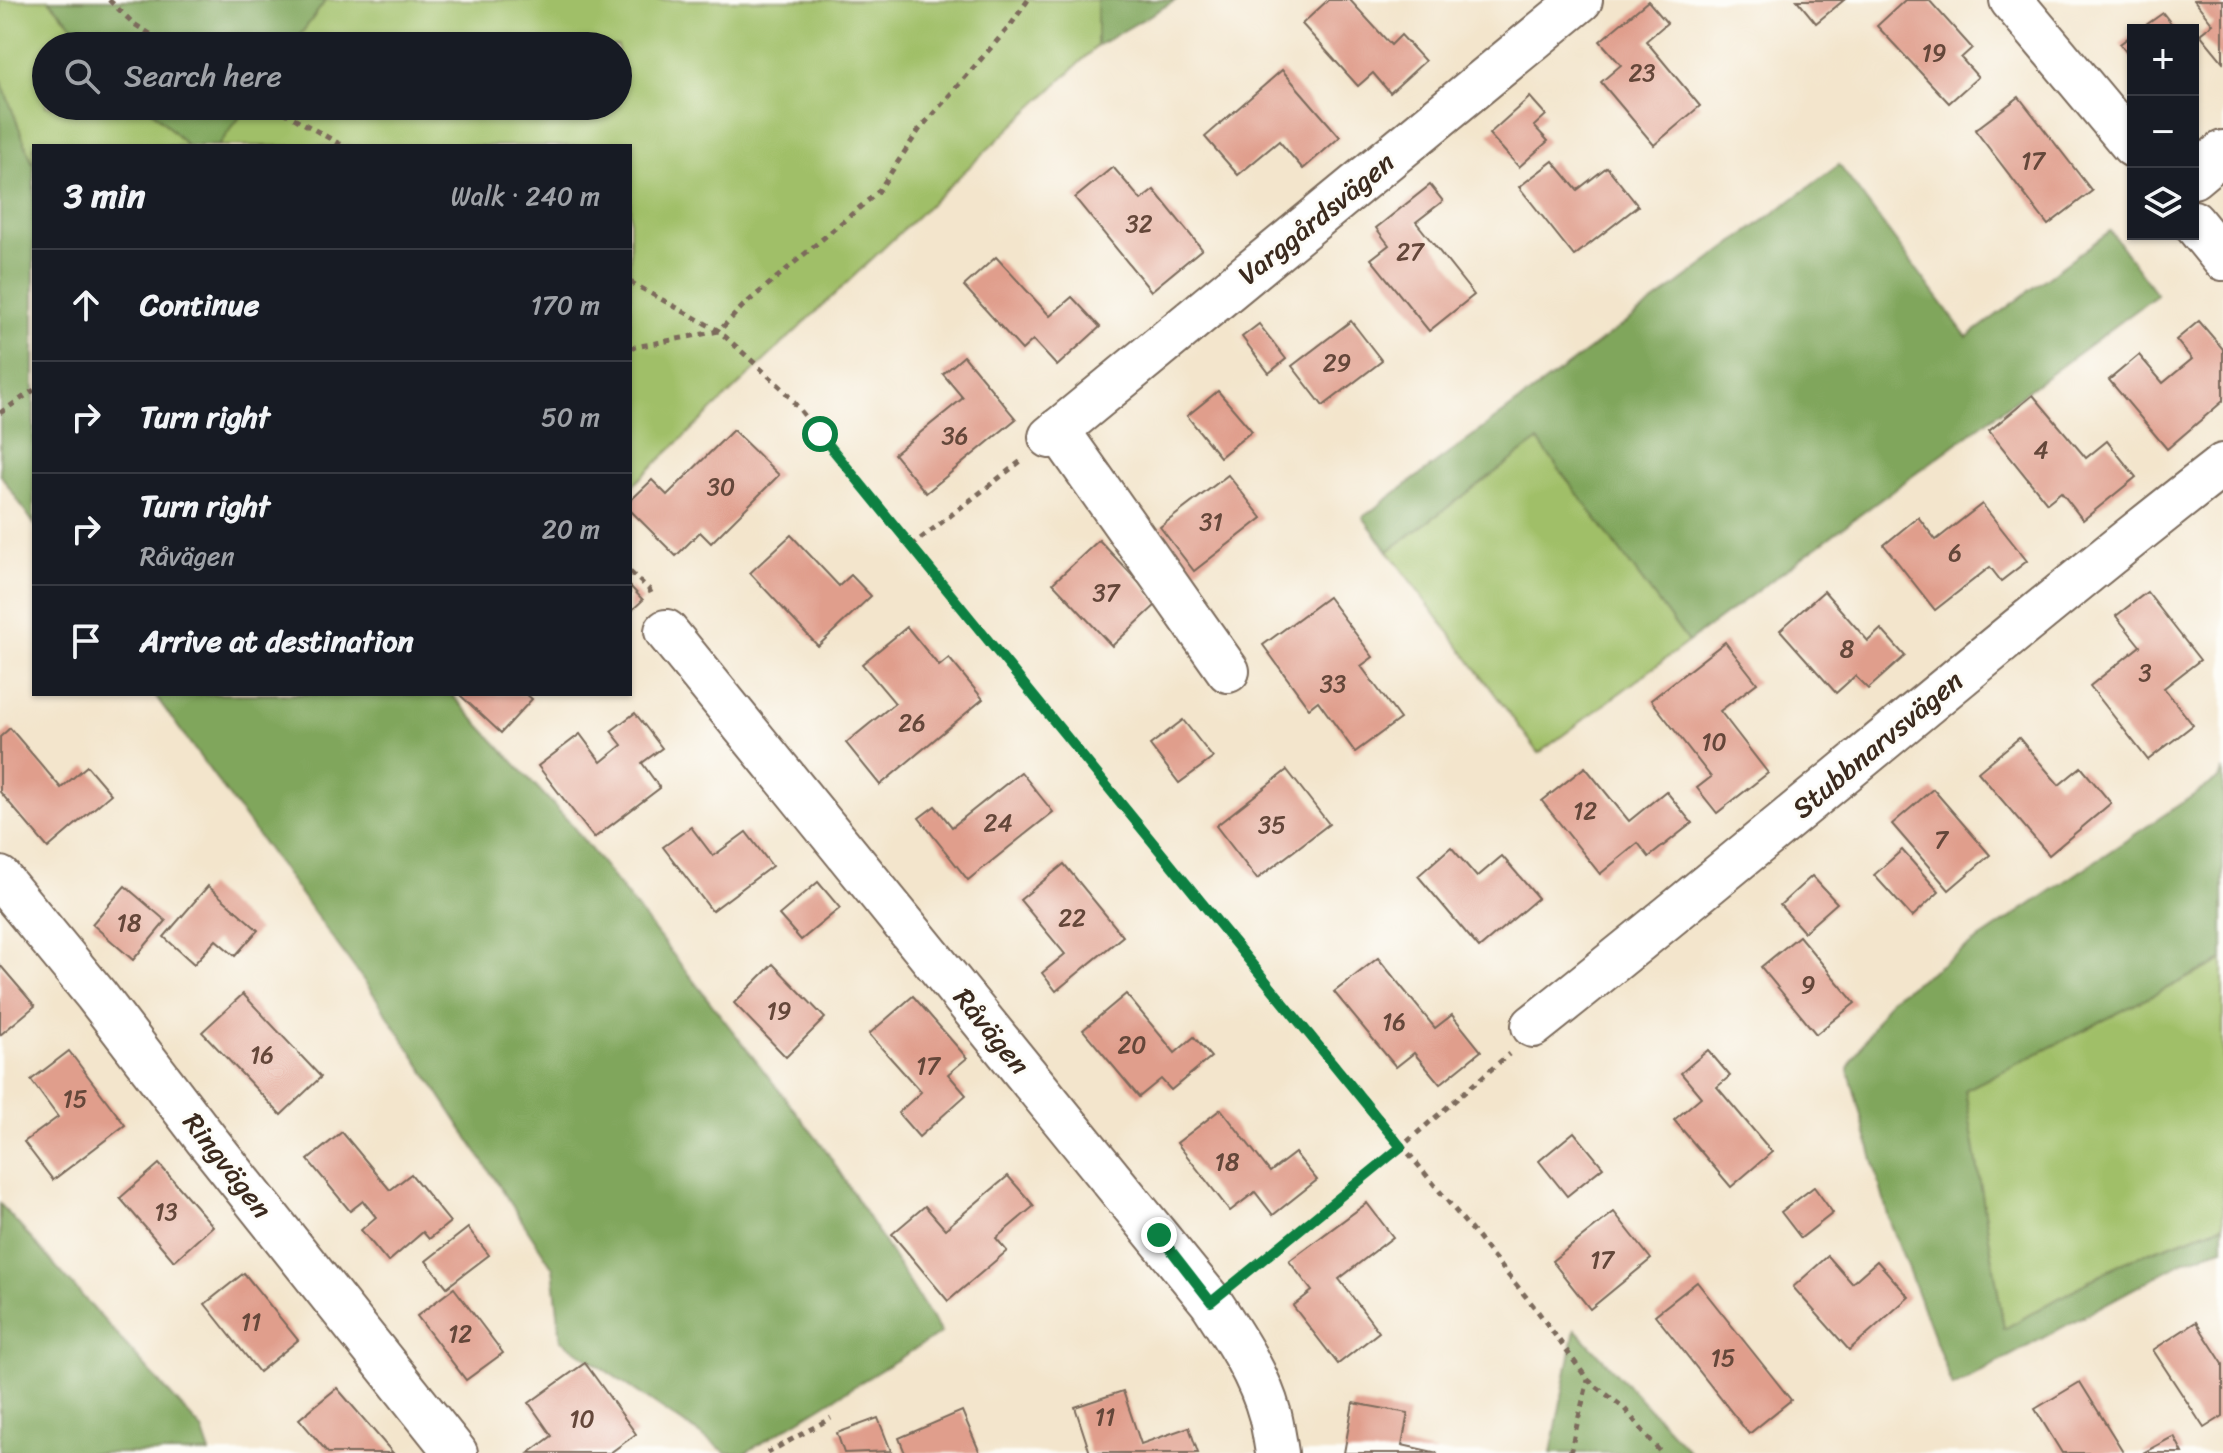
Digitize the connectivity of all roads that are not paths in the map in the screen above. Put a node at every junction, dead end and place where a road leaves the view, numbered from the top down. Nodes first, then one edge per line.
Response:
1 (1581, 0) edge
2 (2011, 0) edge
3 (2127, 139) edge
4 (2223, 152) edge
5 (2199, 172) edge
6 (2199, 229) edge
7 (2223, 259) edge
8 (2223, 465) edge
9 (666, 631) dead end
10 (1228, 671) dead end
11 (0, 878) edge
12 (1533, 1026) road end
13 (456, 1453) edge
14 (1277, 1453) edge

1 - 10 street, Varggårdsvägen
2 - 3 street
4 - 5 street
6 - 7 street
8 - 12 street, Stubbnarvsvägen
9 - 14 street, Råvägen
11 - 13 street, Ringvägen

